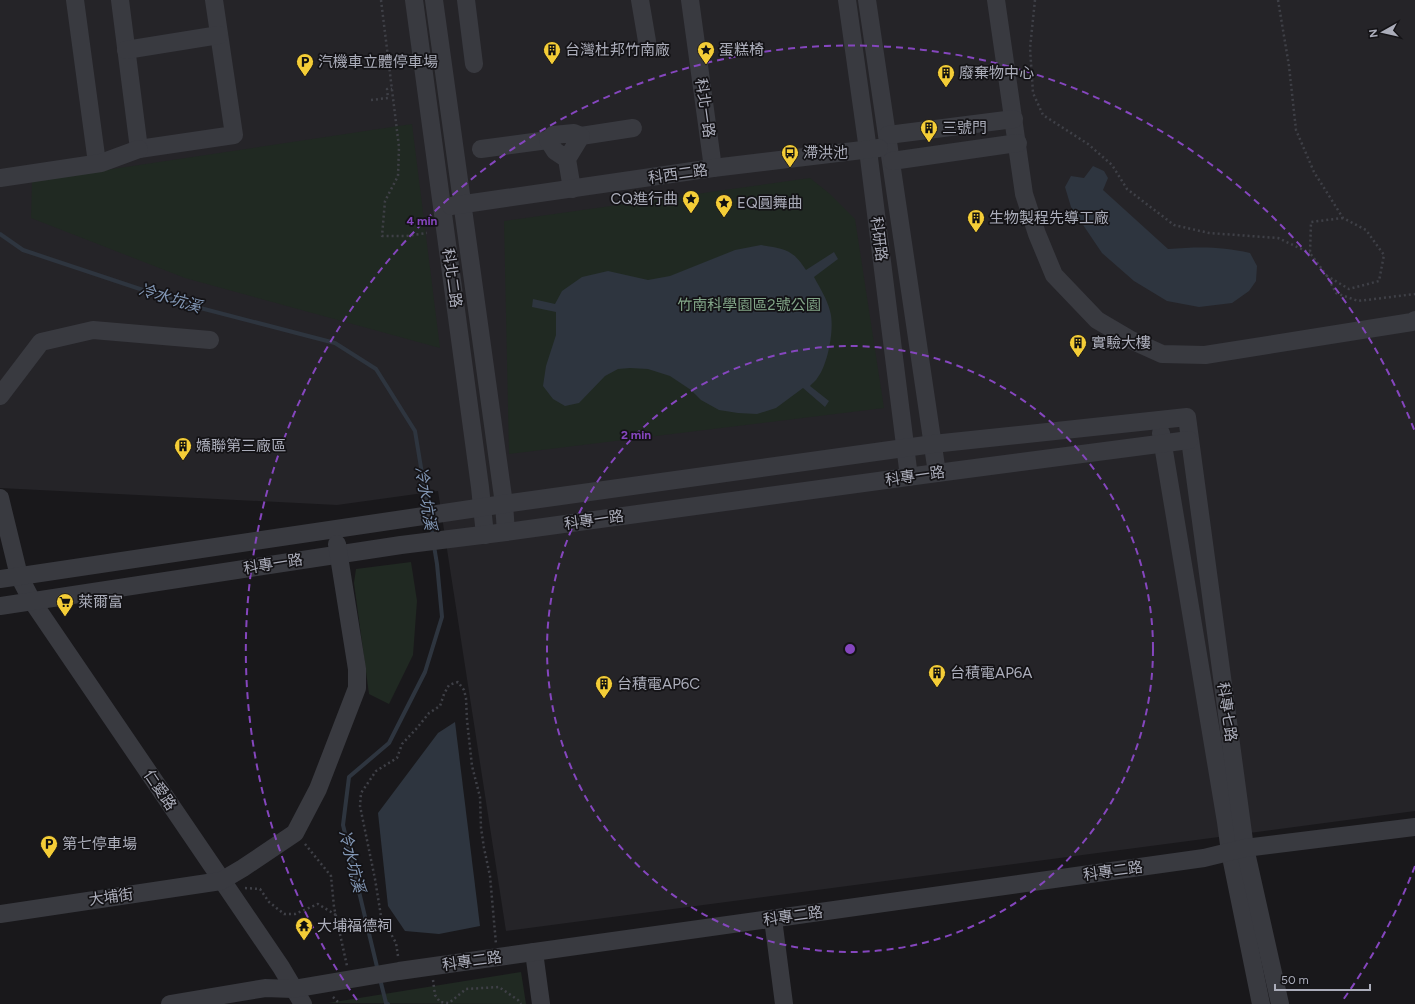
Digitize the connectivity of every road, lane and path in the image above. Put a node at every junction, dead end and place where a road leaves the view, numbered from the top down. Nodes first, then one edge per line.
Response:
1 (75, 0) edge
2 (120, 0) edge
3 (214, 0) edge
4 (381, 0) edge
5 (414, 0) edge
6 (434, 0) edge
7 (466, 0) edge
8 (640, 0) edge
9 (690, 0) edge
10 (847, 0) edge
11 (868, 0) edge
12 (996, 0) edge
13 (1035, 0) edge
14 (1278, 0) edge
15 (219, 35) junction
16 (648, 47) dead end
17 (126, 50) junction
18 (474, 64) dead end
19 (392, 89) junction
20 (372, 100) dead end
21 (1014, 119) junction
22 (633, 128) dead end
23 (581, 136) junction
24 (548, 140) junction
25 (1018, 143) junction
26 (890, 148) junction
27 (140, 149) junction
28 (480, 149) dead end
29 (868, 150) junction
30 (567, 159) junction
31 (97, 163) junction
32 (713, 168) junction
33 (0, 178) edge
34 (572, 189) junction
35 (463, 204) junction
36 (443, 207) junction
37 (1343, 218) junction
38 (427, 233) dead end
39 (1310, 253) junction
40 (1327, 276) junction
41 (1415, 294) edge
42 (1415, 320) edge
43 (210, 340) dead end
44 (0, 396) edge
45 (1187, 417) joint
46 (1159, 419) junction
47 (1190, 440) junction
48 (933, 444) junction
49 (1163, 444) junction
50 (905, 448) junction
51 (937, 473) junction
52 (909, 477) junction
53 (0, 498) edge
54 (504, 504) junction
55 (482, 508) junction
56 (336, 530) junction
57 (506, 532) junction
58 (485, 535) junction
59 (339, 554) junction
60 (19, 576) junction
61 (0, 579) edge
62 (32, 601) junction
63 (0, 606) edge
64 (1415, 828) edge
65 (302, 842) dead end
66 (1237, 850) junction
67 (221, 881) junction
68 (244, 888) dead end
69 (0, 914) edge
70 (336, 915) junction
71 (773, 919) junction
72 (496, 944) dead end
73 (534, 952) junction
74 (399, 966) junction
75 (351, 972) junction
76 (433, 978) dead end
77 (293, 989) junction
78 (176, 1004) edge
79 (303, 1004) edge
80 (521, 1004) edge
81 (541, 1004) edge
82 (784, 1004) edge
83 (1261, 1004) edge
84 (1280, 1004) edge

1 - 31 street
2 - 17 street
3 - 15 street
4 - 19 path
5 - 36 street, 科北二路
6 - 35 street, 科北二路
7 - 18 street
8 - 16 street
9 - 32 street, 科北一路
10 - 29 street, 科研路
11 - 26 street, 科研路
12 - 21 street
13 - 39 path
14 - 37 path
15 - 17 street
15 - 27 street
17 - 27 street
19 - 20 path
19 - 38 path
21 - 25 street
21 - 26 street
22 - 23 street
23 - 24 street
23 - 30 street
24 - 28 street
24 - 30 street
25 - 26 street
25 - 42 street
26 - 29 street, 科西二路
26 - 48 street, 科研路
27 - 31 street
29 - 32 street, 科西二路
29 - 50 street, 科研路
30 - 34 street
31 - 33 street
32 - 34 street, 科西二路
34 - 35 street, 科西二路
35 - 36 street, 科西二路
35 - 54 street, 科北二路
36 - 55 street, 科北二路
37 - 39 path
37 - 40 path
39 - 40 path
40 - 41 path
43 - 44 street
45 - 46 street, 科專一路
45 - 47 street, 科專七路
46 - 48 street, 科專一路
46 - 49 street, 科專七路
47 - 49 street, 科專一路
47 - 66 street, 科專七路
48 - 50 street, 科專一路
48 - 51 street, 科研路
49 - 51 street, 科專一路
49 - 66 street, 科專七路
50 - 52 street, 科研路
50 - 54 street, 科專一路
51 - 52 street, 科專一路
52 - 57 street, 科專一路
53 - 60 street, 仁愛路
54 - 55 street, 科專一路
54 - 57 street, 科北二路
55 - 56 street, 科專一路
55 - 58 street, 科北二路
56 - 59 street
56 - 60 street, 科專一路
57 - 58 street, 科專一路
58 - 59 street, 科專一路
59 - 62 street, 科專一路
59 - 67 street
60 - 61 street, 科專一路
60 - 62 street, 仁愛路
62 - 63 street, 科專一路
62 - 67 street, 仁愛路
64 - 66 street, 科專二路
65 - 70 path
66 - 71 street, 科專二路
66 - 83 street, 科專七路
66 - 84 street, 科專七路
67 - 69 street, 大埔街
67 - 77 street, 仁愛路
68 - 70 path
70 - 75 path
71 - 73 street, 科專二路
71 - 82 street
72 - 74 path
73 - 74 street, 科專二路
73 - 81 street
74 - 75 street, 科專二路
75 - 77 street, 科專二路
76 - 80 path
77 - 78 street, 科專二路
77 - 79 street, 仁愛路

